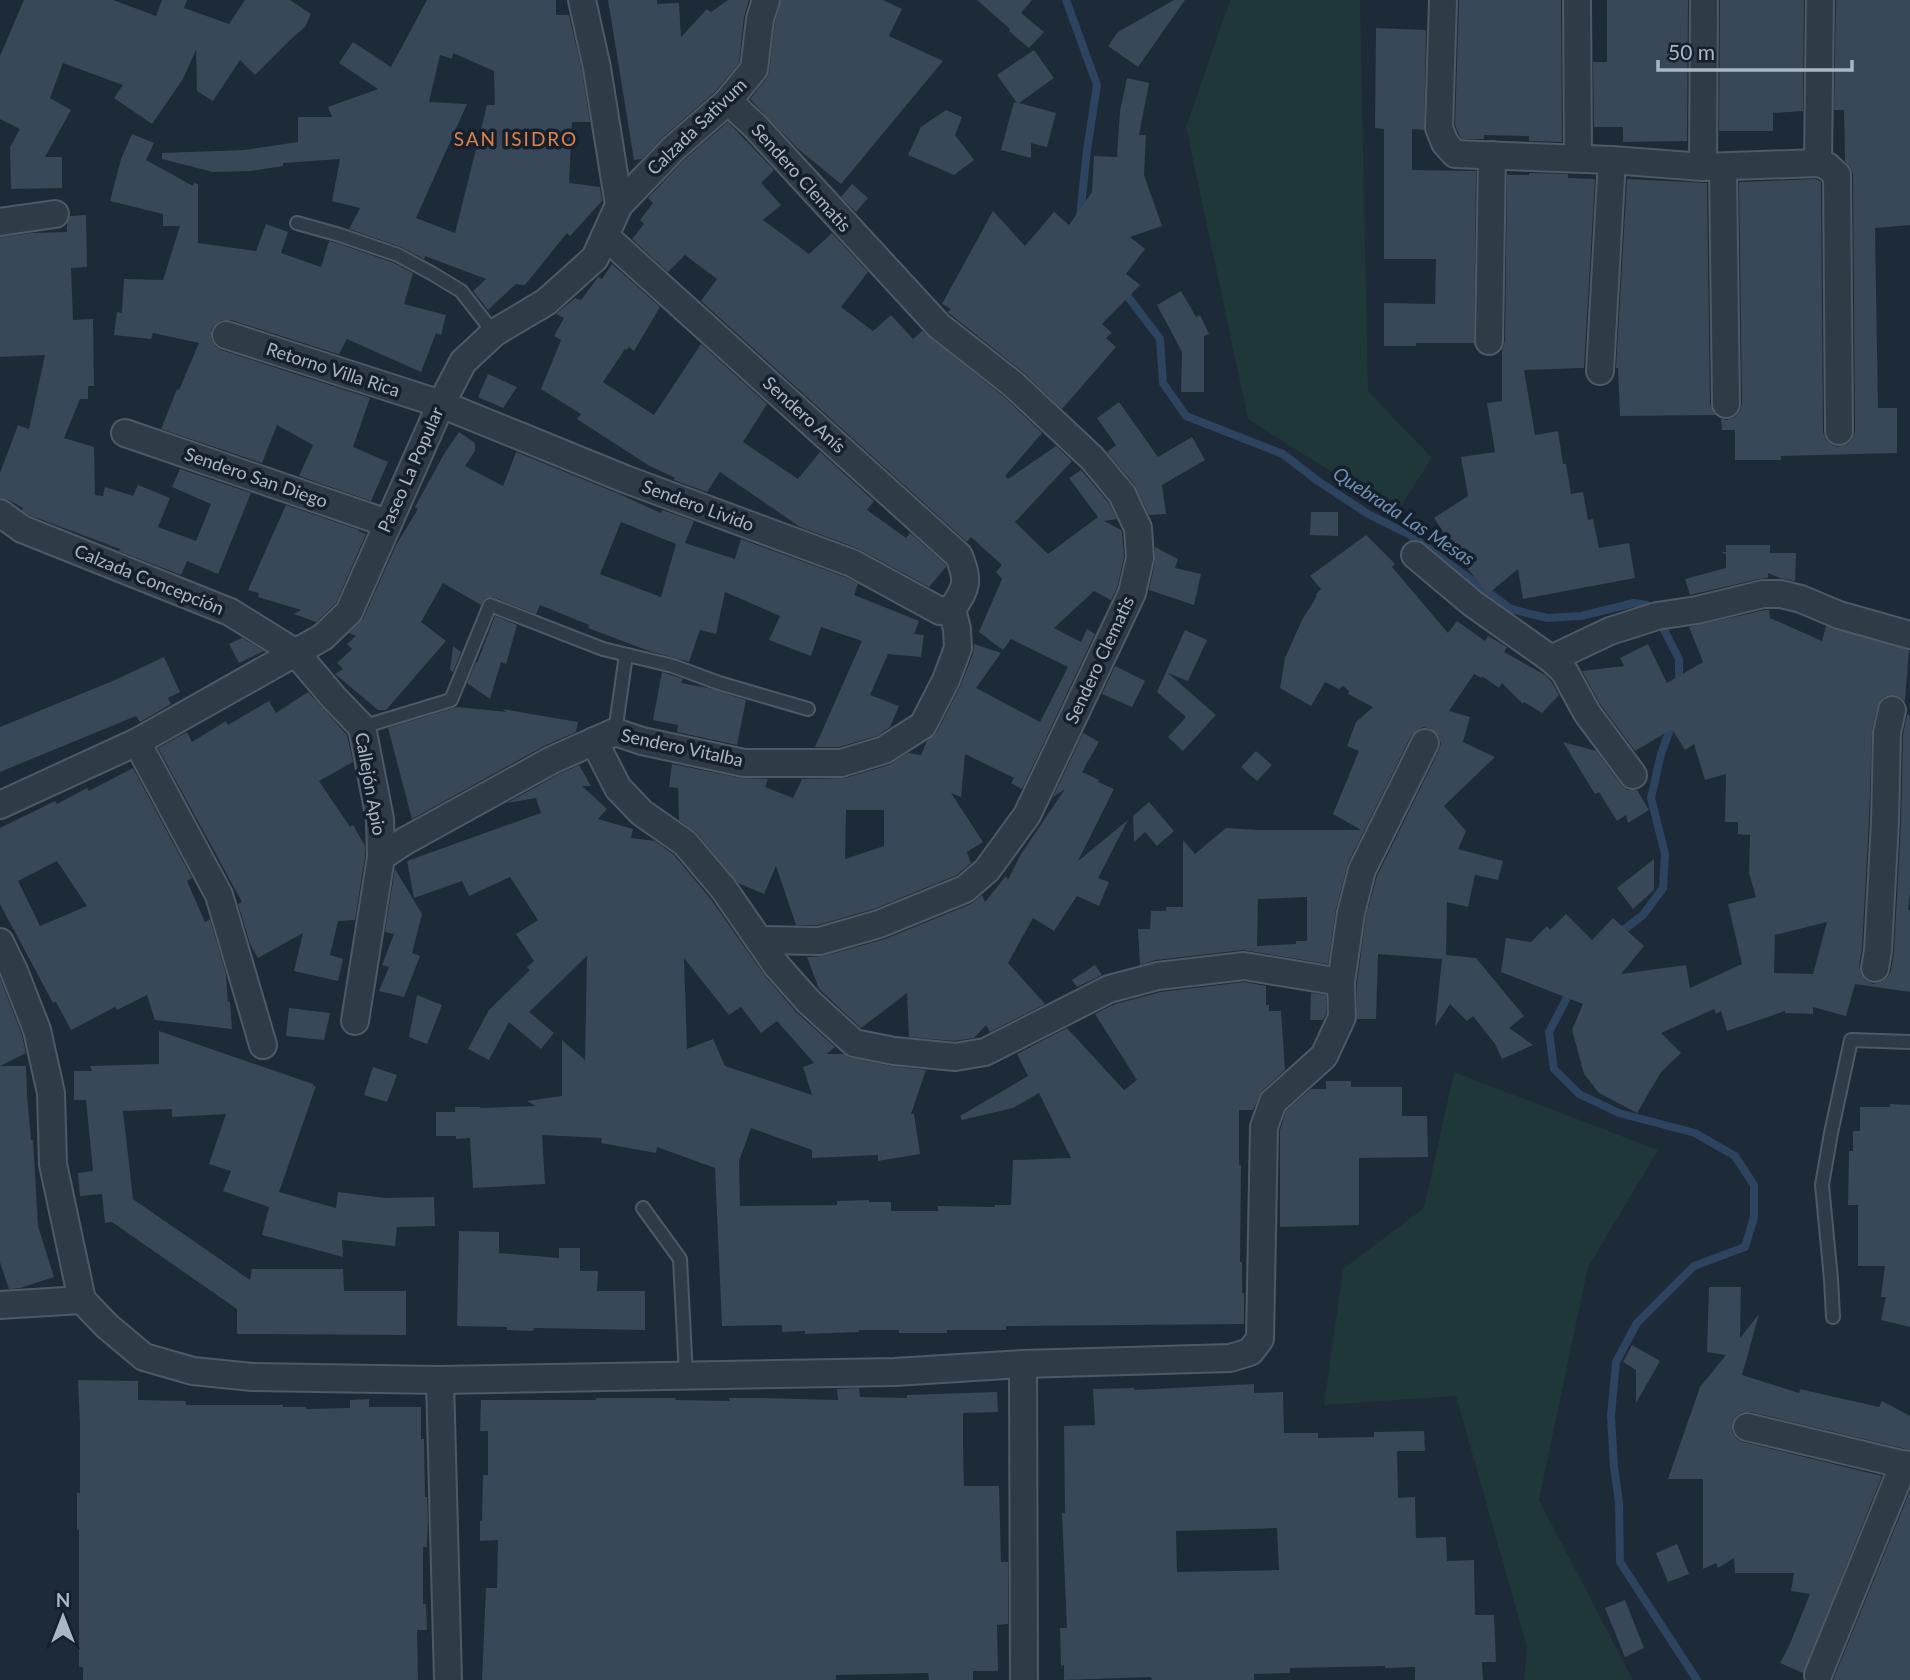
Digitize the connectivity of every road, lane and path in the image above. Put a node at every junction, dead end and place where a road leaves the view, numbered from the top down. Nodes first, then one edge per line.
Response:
1 (582, 0) edge
2 (766, 0) edge
3 (1443, 0) edge
4 (1577, 0) edge
5 (1704, 0) edge
6 (1821, 0) edge
7 (728, 101) junction
8 (1492, 155) junction
9 (1578, 158) junction
10 (1612, 160) junction
11 (1818, 163) junction
12 (1713, 168) junction
13 (619, 205) junction
14 (55, 214) dead end
15 (0, 222) edge
16 (297, 223) dead end
17 (605, 236) junction
18 (494, 332) junction
19 (226, 335) dead end
20 (1489, 341) dead end
21 (1600, 372) dead end
22 (441, 404) junction
23 (1726, 404) dead end
24 (1839, 431) dead end
25 (125, 433) dead end
26 (0, 513) edge
27 (387, 523) junction
28 (1415, 555) dead end
29 (953, 609) junction
30 (1910, 635) edge
31 (296, 653) junction
32 (626, 655) junction
33 (1551, 659) junction
34 (808, 709) dead end
35 (1892, 710) dead end
36 (362, 727) junction
37 (605, 737) junction
38 (137, 742) junction
39 (1424, 743) dead end
40 (1633, 775) dead end
41 (0, 805) edge
42 (381, 857) junction
43 (759, 940) junction
44 (4, 958) edge
45 (1875, 968) dead end
46 (1340, 982) junction
47 (355, 1021) dead end
48 (1910, 1042) edge
49 (263, 1045) dead end
50 (643, 1208) dead end
51 (82, 1300) junction
52 (0, 1305) edge
53 (1833, 1317) dead end
54 (1023, 1364) junction
55 (686, 1376) junction
56 (440, 1380) junction
57 (1747, 1427) dead end
58 (1907, 1465) edge
59 (1818, 1675) dead end
60 (448, 1680) edge
61 (1024, 1680) edge

1 - 13 street
2 - 7 street, Calzada Sativum
3 - 8 street
4 - 9 street
5 - 12 street
6 - 11 street
7 - 13 street, Calzada Sativum
7 - 43 street, Sendero Clematis
8 - 9 street
8 - 20 street
9 - 10 street
10 - 12 street
10 - 21 street
11 - 12 street
11 - 24 street
12 - 23 street
13 - 17 street, Paseo La Popular
14 - 15 street
16 - 18 lane
17 - 18 street, Paseo La Popular
17 - 29 street, Sendero Anís
18 - 22 street, Paseo La Popular
19 - 22 street, Retorno Villa Rica
22 - 27 street, Paseo La Popular
22 - 29 street, Sendero Livido
25 - 27 street, Sendero San Diego
26 - 31 street, Calzada Concepción
27 - 31 street, Paseo La Popular
28 - 33 street
29 - 37 street, Sendero Vitalba
30 - 33 street
31 - 36 street, Callejón Apio
31 - 38 street, Paseo La Popular
32 - 34 lane
32 - 36 lane
32 - 37 lane
33 - 40 street
35 - 45 street
36 - 42 street, Callejón Apio
37 - 42 street, Sendero Vitalba
37 - 43 street
38 - 41 street, Paseo La Popular
38 - 49 street
39 - 46 street
42 - 47 street, Callejón Apio
43 - 46 street
44 - 51 street
46 - 54 street
48 - 53 lane
50 - 55 lane
51 - 52 street
51 - 56 street
54 - 55 street
54 - 61 street
55 - 56 street
56 - 60 street
57 - 58 street
58 - 59 street

